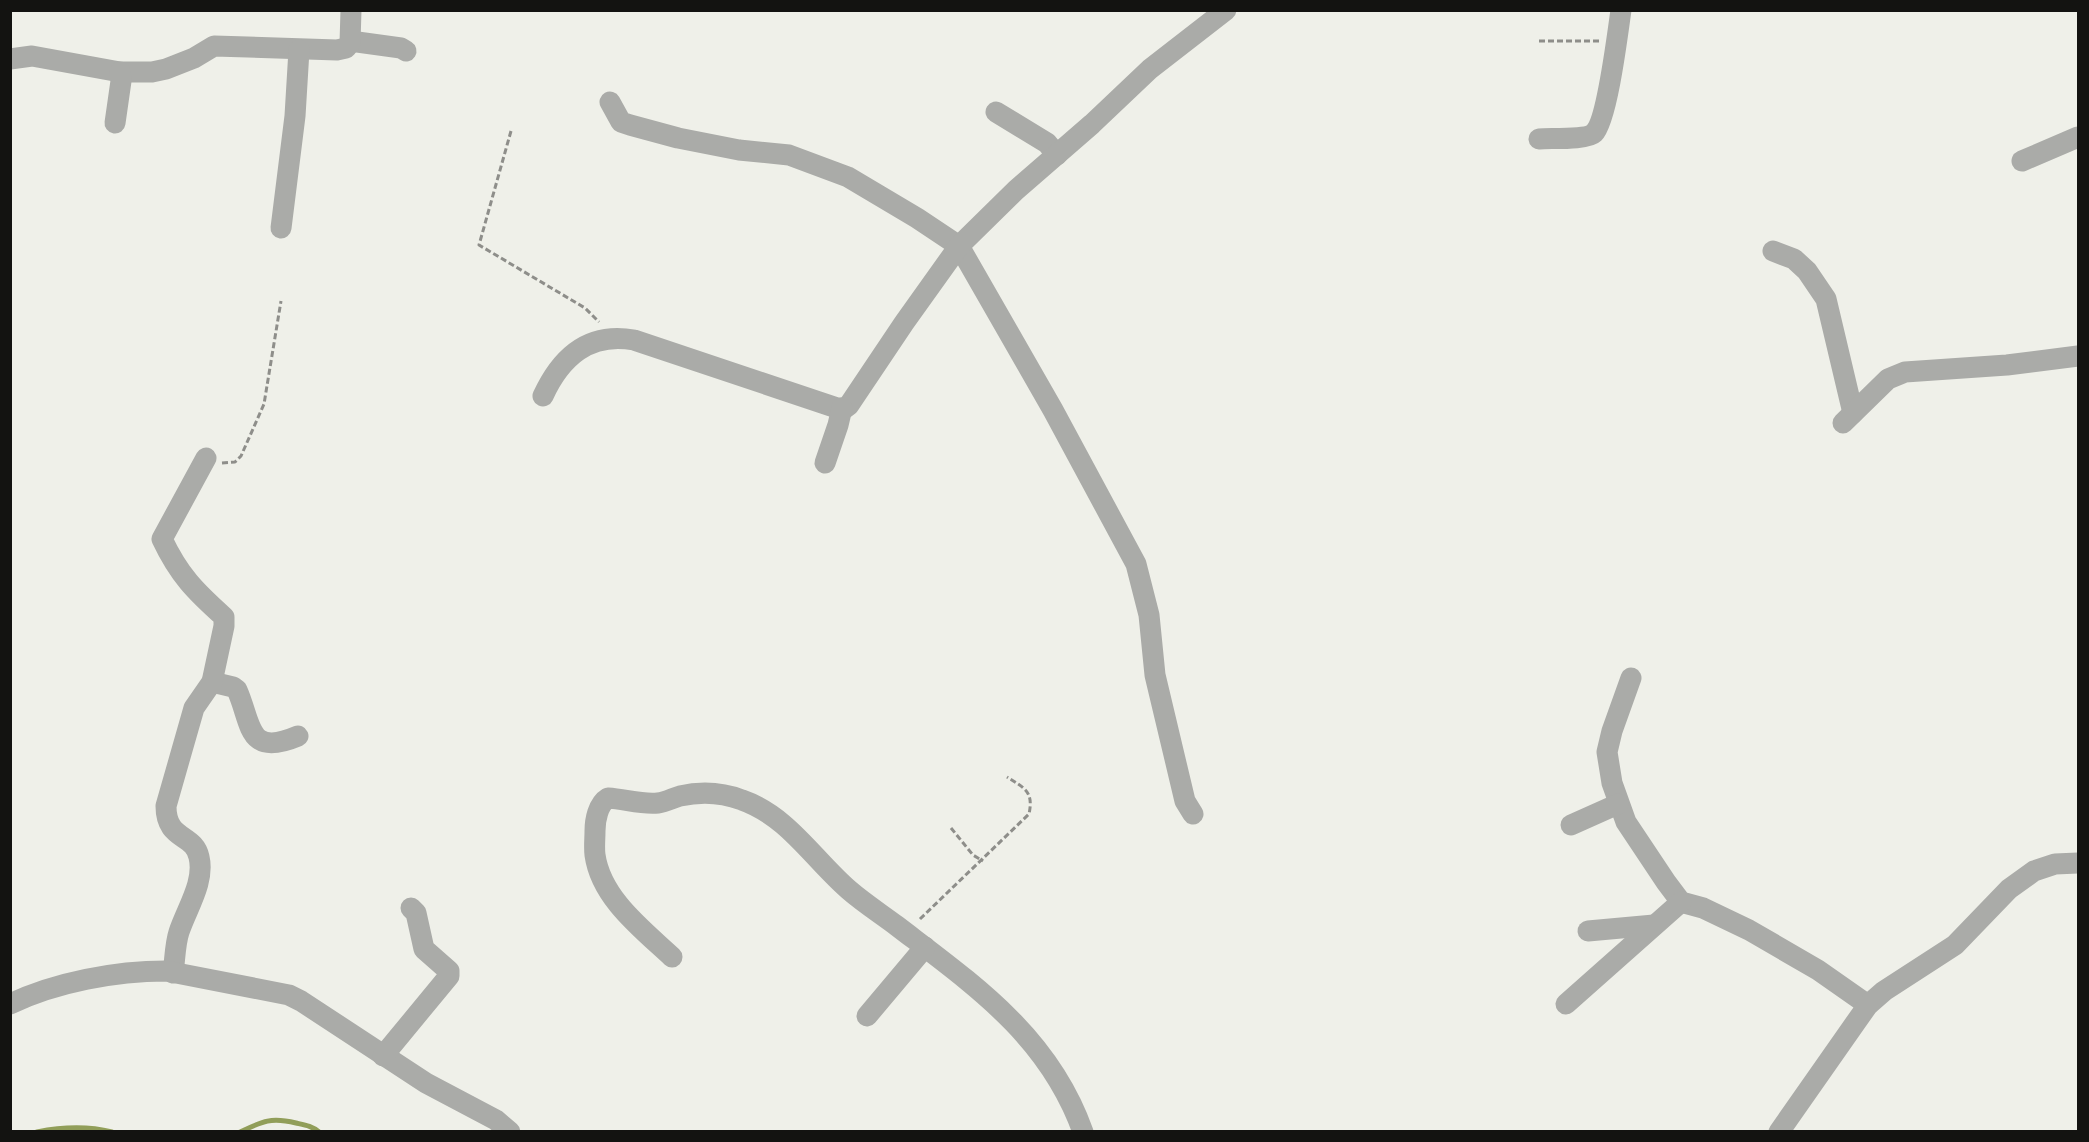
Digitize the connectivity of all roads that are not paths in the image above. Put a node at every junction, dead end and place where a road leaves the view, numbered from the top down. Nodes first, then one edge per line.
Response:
1 (351, 10) edge
2 (1621, 10) edge
3 (1212, 14) edge
4 (350, 41) junction
5 (299, 50) junction
6 (406, 51) dead end
7 (10, 59) edge
8 (120, 72) junction
9 (610, 102) dead end
10 (996, 112) dead end
11 (115, 123) dead end
12 (2079, 136) edge
13 (1539, 139) dead end
14 (1057, 154) junction
15 (2022, 161) dead end
16 (281, 228) dead end
17 (959, 246) junction
18 (1773, 251) dead end
19 (2079, 356) edge
20 (543, 396) dead end
21 (842, 408) junction
22 (206, 458) road end
23 (825, 463) dead end
24 (1631, 678) dead end
25 (212, 682) junction
26 (298, 736) dead end
27 (1618, 804) junction
28 (1193, 814) dead end
29 (1571, 825) dead end
30 (2079, 863) edge
31 (1681, 902) junction
32 (411, 908) dead end
33 (1654, 925) junction
34 (1588, 931) dead end
35 (925, 947) junction
36 (672, 957) dead end
37 (173, 973) junction
38 (10, 1004) edge
39 (1566, 1004) dead end
40 (1868, 1005) junction
41 (867, 1016) dead end
42 (383, 1056) junction
43 (510, 1131) edge
44 (1083, 1131) edge
45 (1779, 1131) edge

1 - 4 street
2 - 13 street
3 - 14 street
4 - 5 street
4 - 6 street
5 - 8 street
5 - 16 street
7 - 8 street
8 - 11 street
9 - 17 street
10 - 14 street
12 - 15 street
14 - 17 street
17 - 21 street
17 - 28 street
18 - 19 street
20 - 21 street
21 - 23 street
22 - 25 street
24 - 27 street
25 - 26 street
25 - 37 street
27 - 29 street
27 - 31 street
30 - 40 street
31 - 33 street
31 - 40 street
32 - 42 street
33 - 34 street
33 - 39 street
35 - 36 street
35 - 41 street
35 - 44 street
37 - 38 street
37 - 42 street
40 - 45 street
42 - 43 street

